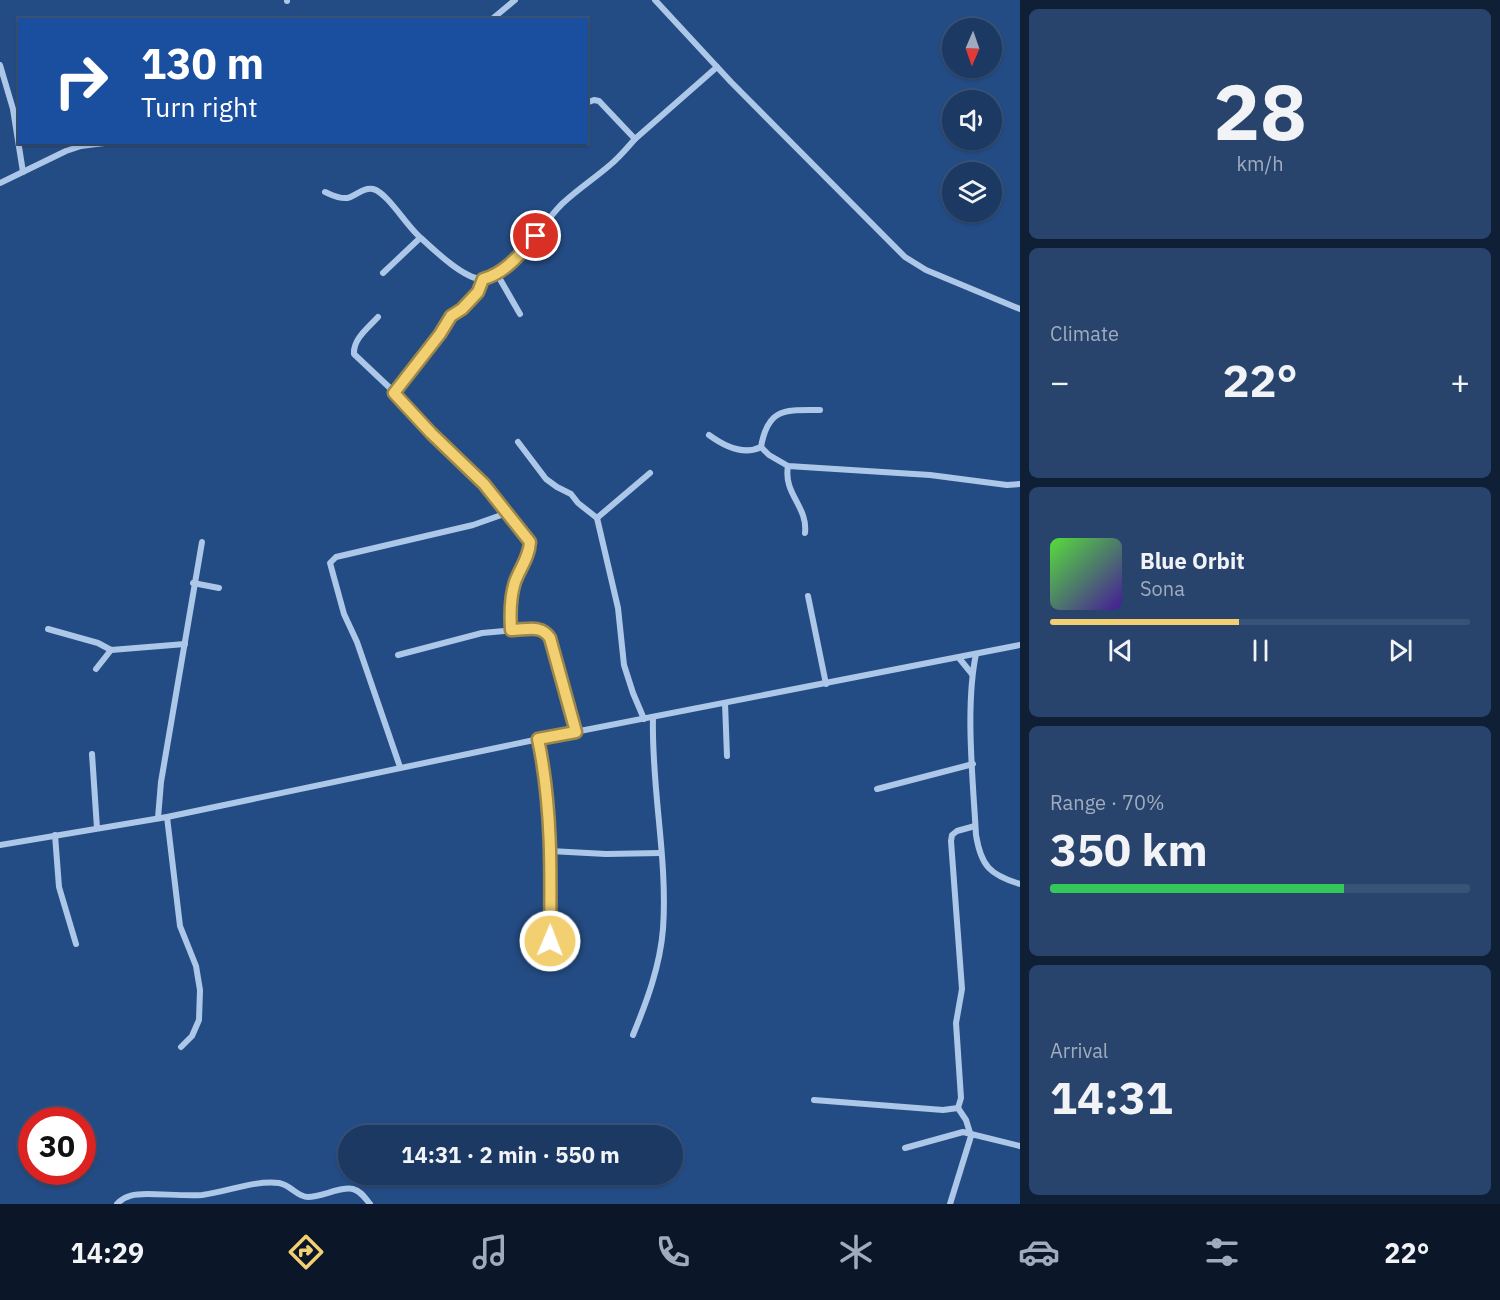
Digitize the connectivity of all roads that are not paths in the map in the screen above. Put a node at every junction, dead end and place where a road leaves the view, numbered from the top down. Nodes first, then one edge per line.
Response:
1 (515, 0) edge
2 (656, 0) edge
3 (493, 18) edge
4 (0, 65) edge
5 (717, 67) junction
6 (588, 102) edge
7 (635, 139) junction
8 (18, 140) edge
9 (19, 144) edge
10 (96, 144) edge
11 (23, 172) junction
12 (0, 183) edge
13 (325, 192) dead end
14 (420, 238) junction
15 (382, 273) dead end
16 (497, 274) junction
17 (483, 279) junction
18 (1020, 309) edge
19 (520, 314) dead end
20 (378, 318) dead end
21 (394, 393) junction
22 (820, 410) dead end
23 (709, 435) dead end
24 (518, 442) dead end
25 (761, 447) junction
26 (788, 466) junction
27 (650, 472) dead end
28 (1020, 484) edge
29 (507, 513) junction
30 (597, 518) junction
31 (805, 533) dead end
32 (202, 542) dead end
33 (193, 583) junction
34 (219, 588) dead end
35 (808, 596) dead end
36 (48, 629) dead end
37 (511, 630) junction
38 (185, 644) junction
39 (1020, 645) edge
40 (111, 650) junction
41 (976, 654) junction
42 (398, 655) dead end
43 (959, 658) junction
44 (96, 669) dead end
45 (972, 674) junction
46 (826, 684) junction
47 (725, 703) junction
48 (653, 717) junction
49 (644, 719) junction
50 (576, 732) junction
51 (538, 739) junction
52 (92, 754) dead end
53 (727, 756) dead end
54 (973, 765) junction
55 (400, 767) junction
56 (877, 789) dead end
57 (166, 817) junction
58 (158, 818) junction
59 (975, 826) junction
60 (97, 828) junction
61 (55, 835) junction
62 (0, 845) edge
63 (550, 851) junction
64 (661, 853) junction
65 (1020, 884) edge
66 (550, 941) dead end
67 (76, 944) dead end
68 (633, 1035) dead end
69 (181, 1047) dead end
70 (813, 1100) dead end
71 (958, 1108) junction
72 (970, 1134) junction
73 (1020, 1146) edge
74 (905, 1148) dead end
75 (117, 1204) edge
76 (370, 1204) edge
77 (950, 1204) edge

1 - 3 street
2 - 5 street
4 - 8 street
5 - 7 street
5 - 18 street
6 - 7 street
7 - 16 street
9 - 11 street
10 - 11 street
11 - 12 street
13 - 14 street
14 - 15 street
14 - 17 street
16 - 17 street
16 - 19 street
17 - 21 street
20 - 21 street
21 - 29 street
22 - 25 street
23 - 25 street
24 - 30 street
25 - 26 street
26 - 28 street
26 - 31 street
27 - 30 street
29 - 37 street
29 - 55 street
30 - 49 street
32 - 33 street
33 - 34 street
33 - 38 street
35 - 46 street
36 - 40 street
37 - 42 street
37 - 50 street
38 - 40 street
38 - 58 street
39 - 41 street
40 - 44 street
41 - 43 street
41 - 45 street
43 - 45 street
43 - 46 street
45 - 54 street
46 - 47 street
47 - 48 street
47 - 53 street
48 - 49 street
48 - 64 street
49 - 50 street
50 - 51 street
51 - 55 street
51 - 63 street
52 - 60 street
54 - 56 street
54 - 59 street
55 - 57 street
57 - 58 street
57 - 69 street
58 - 60 street
59 - 65 street
59 - 71 street
60 - 61 street
61 - 62 street
61 - 67 street
63 - 64 street
63 - 66 street
64 - 68 street
70 - 71 street
71 - 72 street
72 - 73 street
72 - 74 street
72 - 77 street
75 - 76 street

